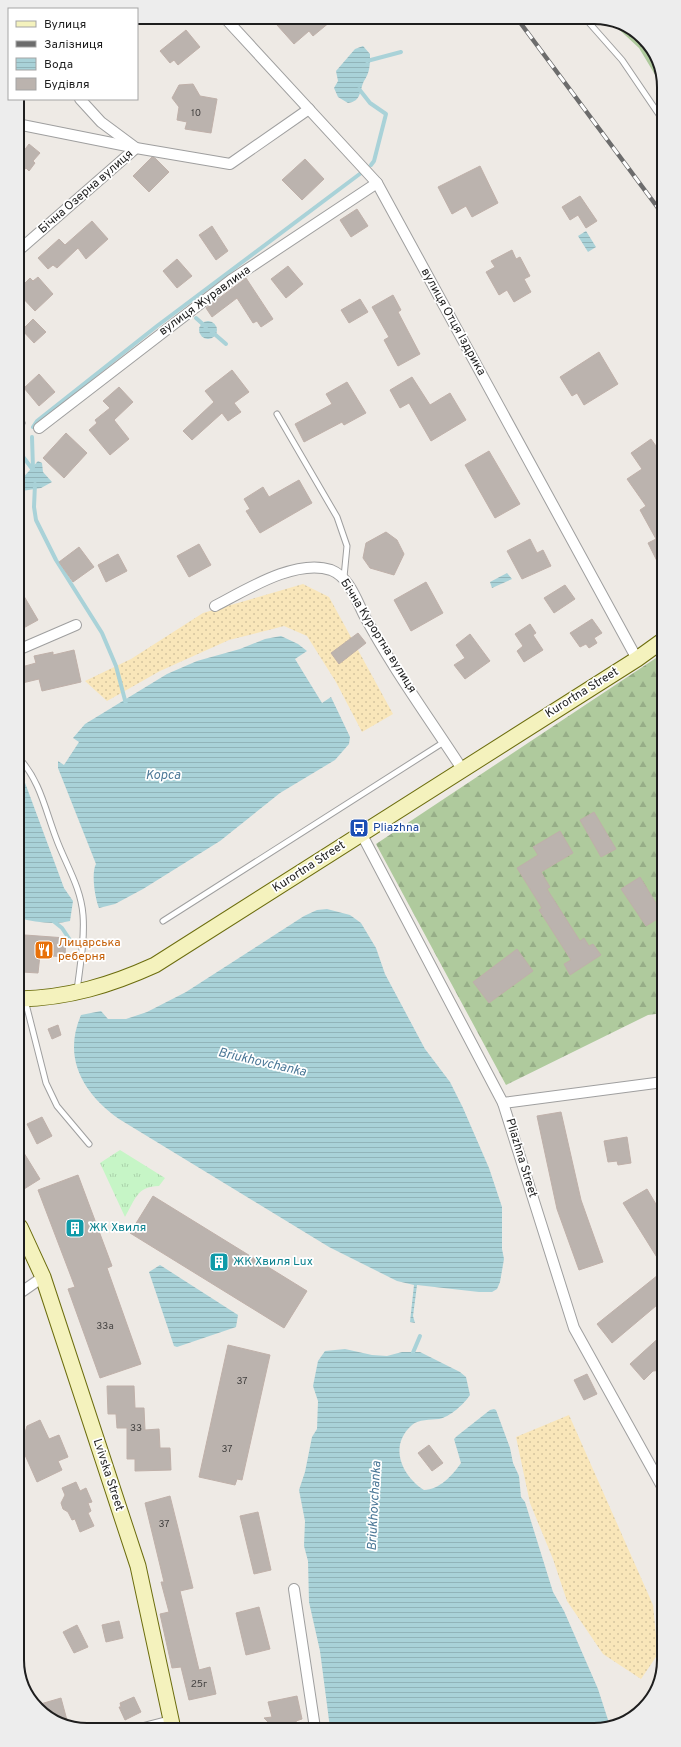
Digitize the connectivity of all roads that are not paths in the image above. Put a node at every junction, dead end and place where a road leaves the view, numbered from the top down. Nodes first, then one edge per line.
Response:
1 (230, 24) edge
2 (590, 24) edge
3 (81, 100) edge
4 (309, 109) junction
5 (657, 112) edge
6 (24, 125) edge
7 (136, 148) junction
8 (377, 183) junction
9 (24, 246) edge
10 (277, 414) dead end
11 (39, 428) dead end
12 (344, 577) junction
13 (215, 606) dead end
14 (76, 625) dead end
15 (657, 644) edge
16 (24, 647) edge
17 (636, 659) junction
18 (444, 742) junction
19 (24, 765) edge
20 (462, 769) junction
21 (361, 833) junction
22 (163, 921) dead end
23 (76, 994) junction
24 (24, 999) edge
25 (24, 1006) edge
26 (657, 1083) edge
27 (504, 1103) junction
28 (89, 1144) dead end
29 (24, 1236) edge
30 (43, 1277) junction
31 (24, 1290) edge
32 (657, 1477) edge
33 (294, 1590) dead end
34 (172, 1723) edge
35 (314, 1723) edge

1 - 4 street, вулиця Отця Іздрика
2 - 5 lane
3 - 7 street
4 - 7 street
4 - 8 street, вулиця Отця Іздрика
6 - 7 street
7 - 9 street, Бічна Озерна вулиця
8 - 11 street, вулиця Журавлина
8 - 17 street, вулиця Отця Іздрика
10 - 12 lane
12 - 13 street, Бічна Курортна вулиця
12 - 18 street, Бічна Курортна вулиця
14 - 16 street
15 - 17 main road, Kurortna Street
17 - 20 main road, Kurortna Street
18 - 20 street, Бічна Курортна вулиця
18 - 22 lane
19 - 23 lane
20 - 21 main road, Kurortna Street
21 - 23 main road, Kurortna Street
21 - 27 street, Pliazhna Street
23 - 24 main road, Kurortna Street
25 - 28 lane
26 - 27 street
27 - 32 street, Pliazhna Street
29 - 30 main road, Lvivska Street
30 - 31 street
30 - 34 main road, Lvivska Street
33 - 35 street

